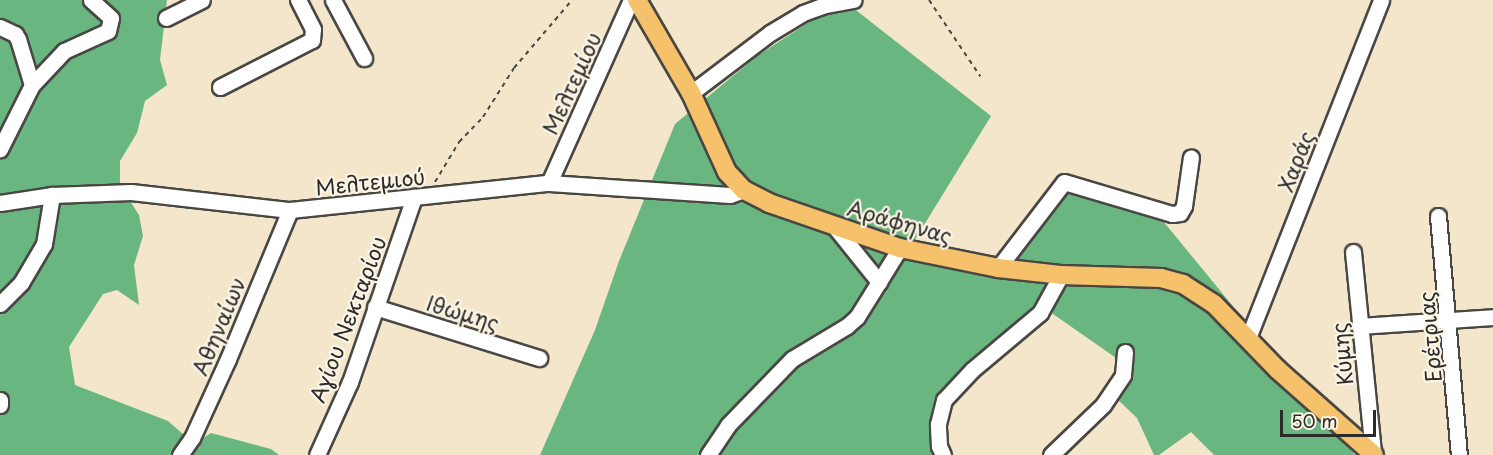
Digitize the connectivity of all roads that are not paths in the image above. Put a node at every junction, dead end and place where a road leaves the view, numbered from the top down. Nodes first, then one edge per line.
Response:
1 (91, 0) edge
2 (202, 0) edge
3 (298, 0) edge
4 (333, 0) edge
5 (631, 0) edge
6 (638, 0) edge
7 (854, 0) edge
8 (1381, 0) edge
9 (166, 18) dead end
10 (0, 27) edge
11 (364, 58) dead end
12 (32, 85) junction
13 (220, 87) dead end
14 (691, 93) junction
15 (0, 149) edge
16 (1191, 157) dead end
17 (549, 183) junction
18 (744, 190) junction
19 (52, 195) junction
20 (420, 196) junction
21 (0, 203) edge
22 (290, 210) junction
23 (1438, 216) dead end
24 (834, 226) junction
25 (900, 248) junction
26 (1353, 252) dead end
27 (998, 268) junction
28 (1061, 274) junction
29 (879, 282) junction
30 (0, 304) edge
31 (375, 308) junction
32 (1493, 317) edge
33 (1449, 321) junction
34 (1359, 326) junction
35 (1248, 338) junction
36 (1125, 352) dead end
37 (539, 358) dead end
38 (0, 400) edge
39 (0, 405) edge
40 (1374, 454) edge
41 (180, 455) edge
42 (317, 455) edge
43 (708, 455) edge
44 (943, 455) edge
45 (1051, 455) edge
46 (1459, 455) edge

1 - 12 street
2 - 9 street
3 - 13 street
4 - 11 street
5 - 17 street, Μελτεμίου
6 - 14 main road, Αράφηνας
7 - 14 street
8 - 35 street, Χαράς
10 - 12 street
12 - 15 street
14 - 18 main road, Αράφηνας
16 - 27 street
17 - 18 street, Μελτεμιού
17 - 20 street, Μελτεμιού
18 - 24 main road, Αράφηνας
19 - 21 street, Μελτεμιού
19 - 22 street, Μελτεμιού
19 - 30 street
20 - 22 street, Μελτεμιού
20 - 31 street, Αγίου Νεκταρίου
22 - 41 street, Αθηναίων
23 - 33 street, Ερέτριας
24 - 25 main road, Αράφηνας
24 - 29 street
25 - 27 main road, Αράφηνας
25 - 29 street
26 - 34 street, Κύμης
27 - 28 main road, Αράφηνας
28 - 35 main road, Αράφηνας
28 - 44 street
29 - 43 street
31 - 37 street, Ιθώμης
31 - 42 street, Αγίου Νεκταρίου
32 - 33 street
33 - 34 street
33 - 46 street, Ερέτριας
34 - 40 street, Κύμης
35 - 40 main road, Αράφηνας
36 - 45 street
38 - 39 street

